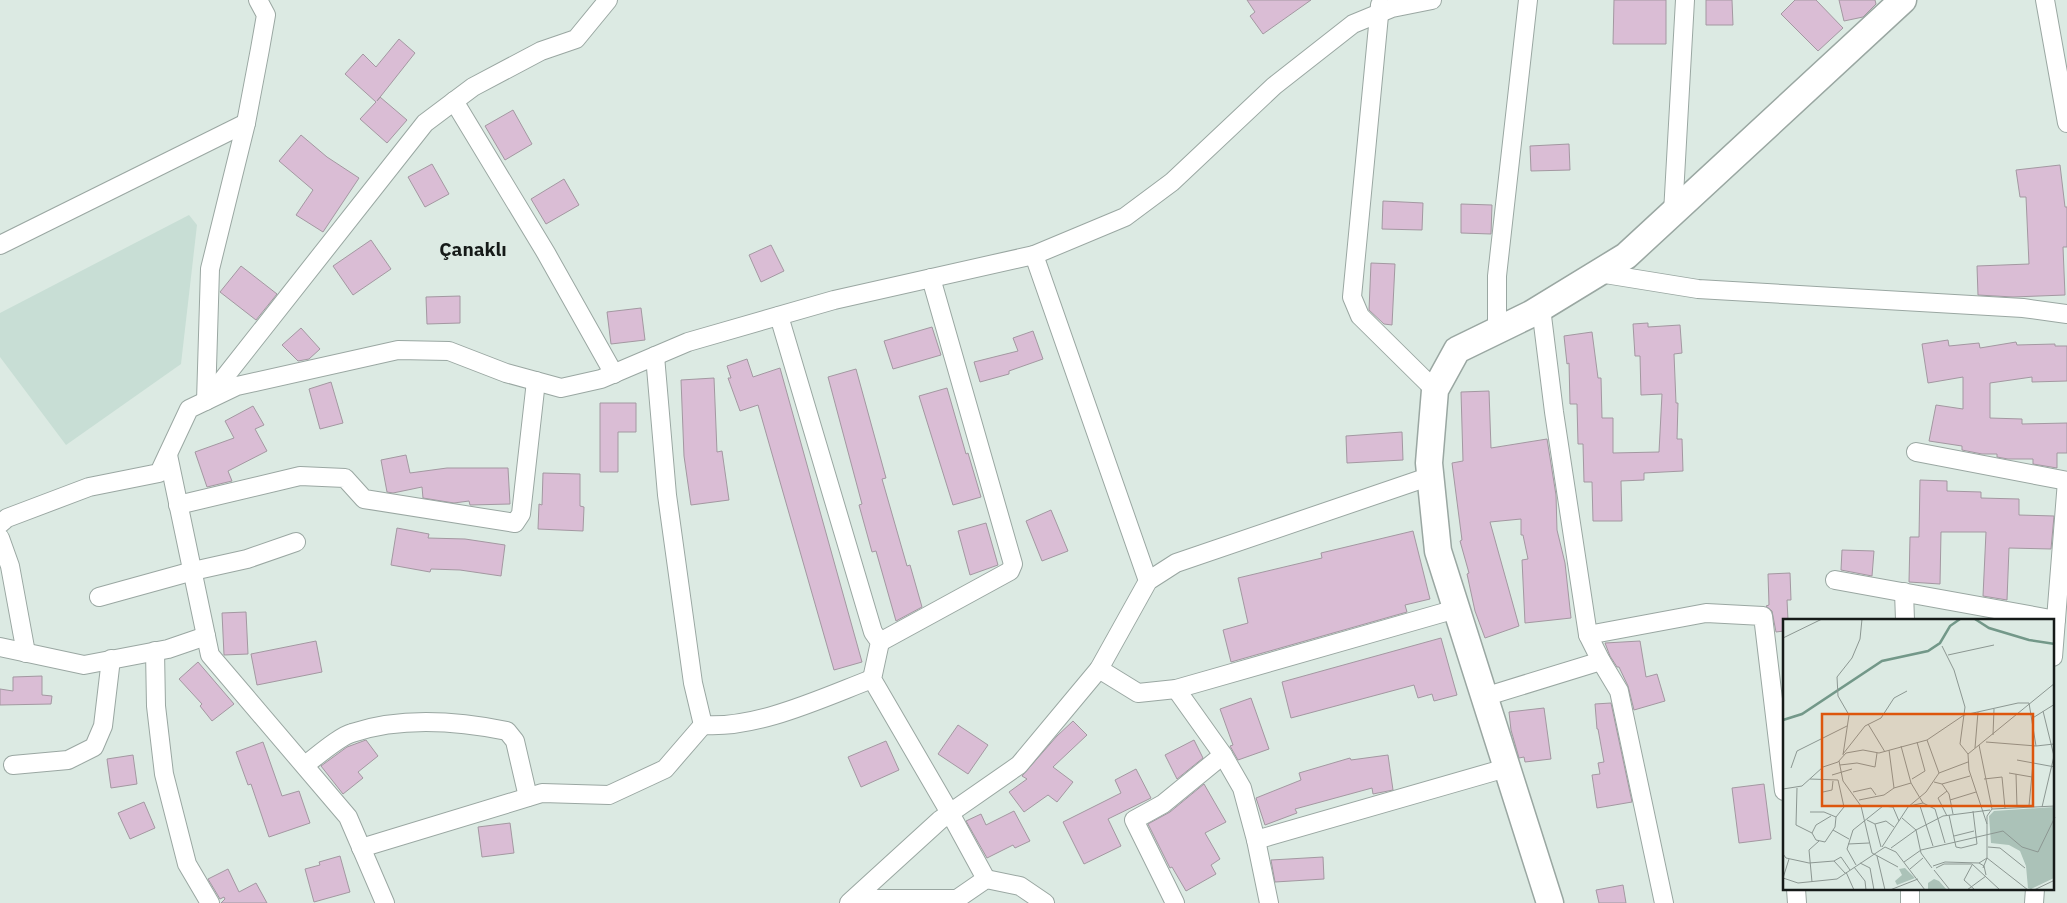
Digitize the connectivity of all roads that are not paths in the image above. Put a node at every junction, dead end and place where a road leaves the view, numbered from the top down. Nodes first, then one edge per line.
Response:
1 (258, 0) edge
2 (608, 0) edge
3 (1432, 0) edge
4 (1528, 0) edge
5 (1685, 0) edge
6 (1903, 0) edge
7 (2045, 0) edge
8 (1380, 7) edge
9 (2060, 41) edge
10 (454, 101) junction
11 (246, 123) junction
12 (2067, 123) edge
13 (1673, 213) junction
14 (0, 245) edge
15 (1034, 255) junction
16 (1598, 273) junction
17 (931, 278) junction
18 (1541, 308) junction
19 (2067, 314) edge
20 (779, 316) junction
21 (1496, 331) junction
22 (656, 356) junction
23 (614, 374) junction
24 (536, 381) junction
25 (1435, 390) junction
26 (206, 401) junction
27 (1916, 452) dead end
28 (168, 454) junction
29 (1431, 476) junction
30 (2067, 481) edge
31 (178, 505) junction
32 (0, 524) edge
33 (0, 538) edge
34 (296, 542) dead end
35 (192, 571) junction
36 (1835, 580) dead end
37 (1148, 581) junction
38 (1904, 592) junction
39 (99, 597) dead end
40 (1456, 609) junction
41 (1905, 619) edge
42 (2051, 619) edge
43 (2056, 620) joint
44 (1588, 635) junction
45 (206, 636) junction
46 (880, 642) junction
47 (2054, 645) edge
48 (0, 647) edge
49 (155, 651) junction
50 (26, 653) junction
51 (111, 660) junction
52 (1601, 661) junction
53 (1099, 669) junction
54 (872, 679) junction
55 (1176, 689) junction
56 (1484, 697) junction
57 (703, 725) junction
58 (1223, 755) junction
59 (13, 765) dead end
60 (305, 766) junction
61 (1506, 768) junction
62 (1783, 783) edge
63 (528, 797) junction
64 (950, 813) junction
65 (1256, 840) junction
66 (361, 848) junction
67 (986, 879) junction
68 (1796, 890) edge
69 (1910, 890) edge
70 (2035, 890) edge
71 (852, 901) edge
72 (958, 901) edge
73 (210, 903) edge
74 (385, 903) edge
75 (1045, 903) edge
76 (1175, 903) edge
77 (1269, 903) edge
78 (1550, 903) edge
79 (1664, 903) edge
80 (1797, 903) edge
81 (1910, 903) edge
82 (2034, 903) edge

1 - 11 street
2 - 10 street
3 - 8 street
4 - 21 street
5 - 13 street
6 - 13 street
7 - 9 street
8 - 15 street
8 - 25 street
9 - 12 street
10 - 23 street
10 - 26 street
11 - 14 street
11 - 26 street
13 - 16 street
15 - 17 street
15 - 37 street
16 - 18 street
16 - 19 street
17 - 20 street
17 - 46 street
18 - 21 street
18 - 44 street
20 - 22 street
20 - 46 street
21 - 25 street
22 - 23 street
22 - 57 street
23 - 24 street
24 - 26 street
24 - 31 street
25 - 29 street
26 - 28 street
27 - 30 street
28 - 31 street
28 - 32 street
29 - 37 street
29 - 40 street
30 - 43 street
31 - 35 street
33 - 50 street
34 - 35 street
35 - 39 street
35 - 45 street
36 - 38 street
37 - 53 street
38 - 41 street
38 - 42 street
40 - 55 street
40 - 56 street
43 - 47 street
44 - 52 street
44 - 62 street
45 - 49 street
45 - 60 street
46 - 54 street
48 - 50 street
49 - 51 street
49 - 73 street
50 - 51 street
51 - 59 street
52 - 56 street
52 - 79 street
53 - 55 street
53 - 64 street
54 - 57 street
54 - 64 street
55 - 58 street
56 - 61 street
57 - 63 street
58 - 65 street
58 - 76 street
60 - 63 street
60 - 66 street
61 - 65 street
61 - 78 street
63 - 66 street
64 - 67 street
64 - 71 street
65 - 77 street
66 - 74 street
67 - 72 street
67 - 75 street
68 - 80 street
69 - 81 street
70 - 82 street
71 - 72 street

